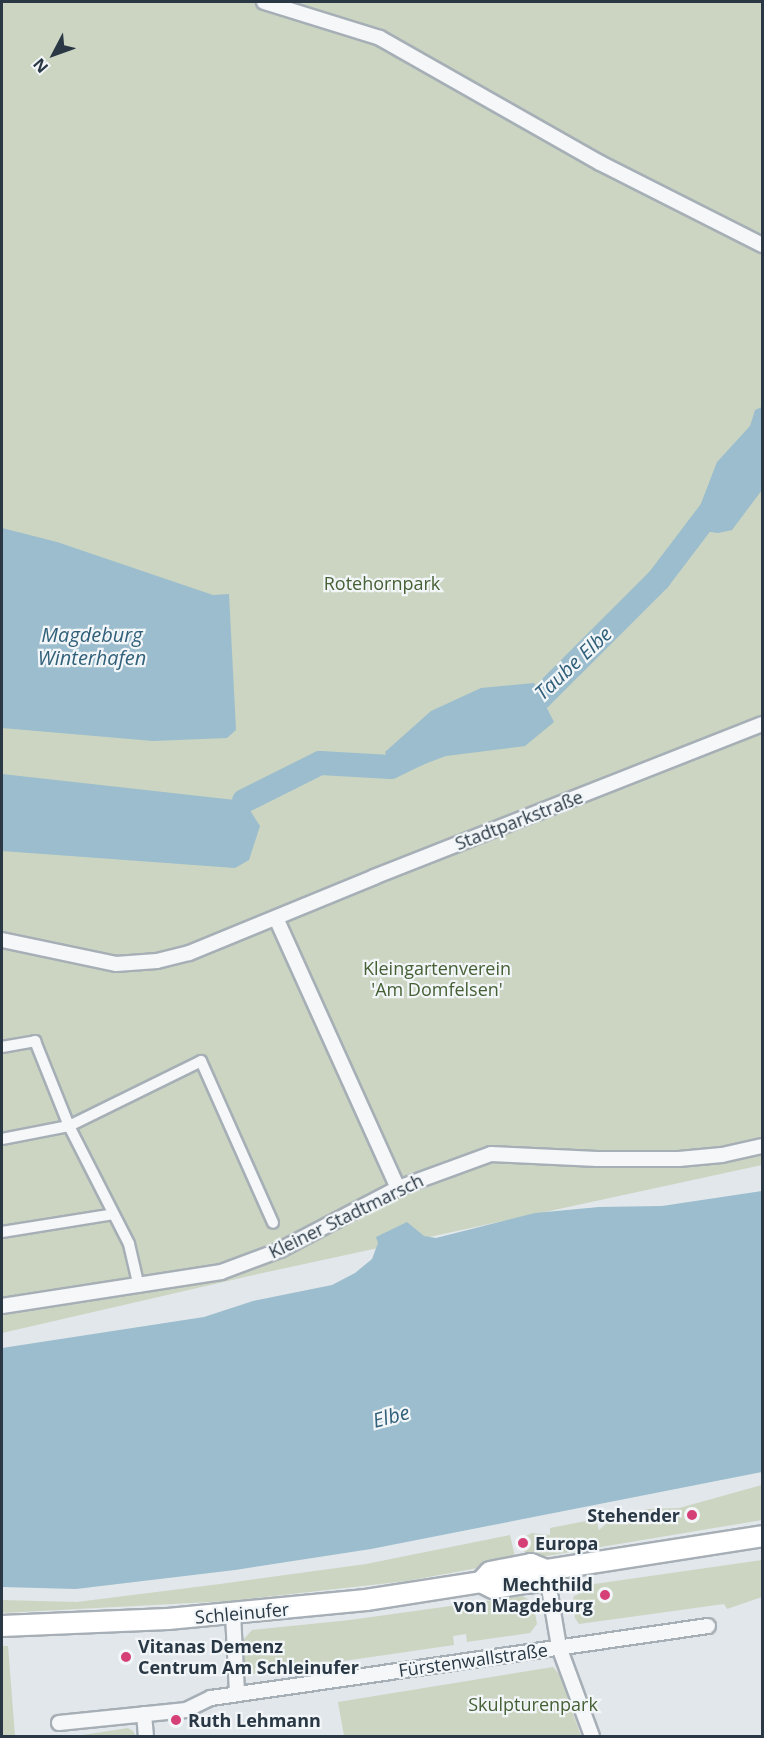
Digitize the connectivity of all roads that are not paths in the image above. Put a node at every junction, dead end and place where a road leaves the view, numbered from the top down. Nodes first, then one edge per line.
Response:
1 (264, 2) edge
2 (762, 245) edge
3 (762, 724) edge
4 (276, 918) junction
5 (2, 940) edge
6 (2, 1047) edge
7 (69, 1126) junction
8 (2, 1139) edge
9 (762, 1146) edge
10 (399, 1188) junction
11 (114, 1214) junction
12 (273, 1223) dead end
13 (2, 1232) edge
14 (139, 1287) junction
15 (2, 1306) edge
16 (762, 1536) edge
17 (546, 1570) junction
18 (233, 1614) junction
19 (2, 1626) edge
20 (708, 1626) dead end
21 (559, 1647) junction
22 (237, 1694) junction
23 (144, 1714) junction
24 (58, 1723) dead end
25 (147, 1737) edge
26 (592, 1737) edge

1 - 2 street
3 - 4 street, Stadtparkstraße
4 - 5 street, Stadtparkstraße
4 - 10 street
6 - 7 street
7 - 8 street
7 - 11 street
7 - 12 street
9 - 10 street, Kleiner Stadtmarsch
10 - 14 street, Kleiner Stadtmarsch
11 - 13 street
11 - 14 street
14 - 15 street, Kleiner Stadtmarsch
16 - 17 main road, Schleinufer
17 - 18 main road, Schleinufer
17 - 21 street
18 - 19 main road, Schleinufer
18 - 22 street
20 - 21 street, Fürstenwallstraße
21 - 22 street, Fürstenwallstraße
21 - 26 street
22 - 23 street, Fürstenwallstraße
23 - 24 street, Fürstenwallstraße
23 - 25 street

